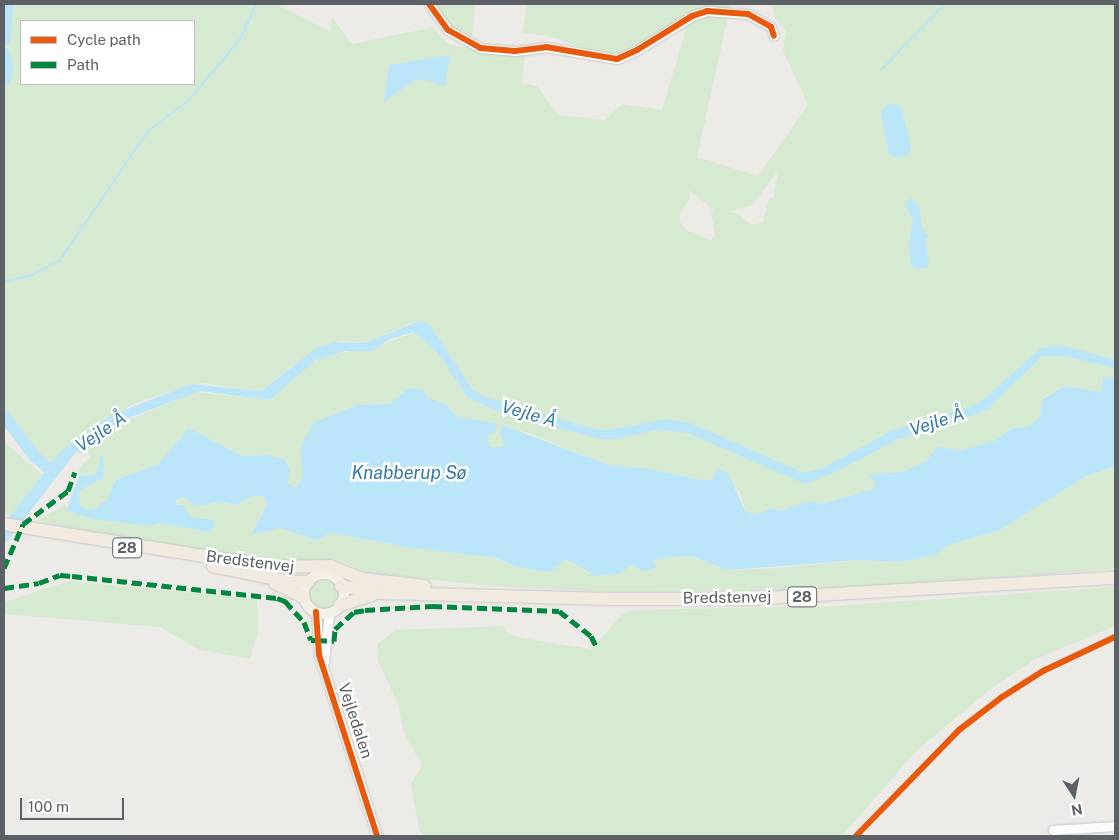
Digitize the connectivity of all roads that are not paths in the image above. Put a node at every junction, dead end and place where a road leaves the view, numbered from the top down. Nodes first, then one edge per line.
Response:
1 (429, 4) edge
2 (774, 36) dead end
3 (4, 524) edge
4 (39, 530) junction
5 (259, 576) junction
6 (1115, 578) edge
7 (308, 582) junction
8 (341, 586) junction
9 (381, 594) junction
10 (489, 594) junction
11 (304, 597) junction
12 (334, 609) junction
13 (316, 612) junction
14 (324, 668) junction
15 (1115, 826) edge
16 (1053, 830) dead end
17 (377, 836) edge

1 - 2 street
3 - 4 highway, Bredstenvej / 28
4 - 5 highway, Bredstenvej / 28
4 - 10 highway, Bredstenvej / 28
5 - 7 highway, Bredstenvej / 28
5 - 11 highway, Bredstenvej / 28
6 - 10 highway, Bredstenvej / 28
7 - 8 main road, 28
7 - 11 main road
8 - 9 highway, Bredstenvej / 28
8 - 12 main road
9 - 10 highway, Bredstenvej / 28
9 - 12 highway, Bredstenvej / 28
11 - 13 main road, 28
12 - 13 main road, 28
12 - 14 street, Vejledalen
13 - 14 street, Vejledalen
14 - 17 street, Vejledalen
15 - 16 street

